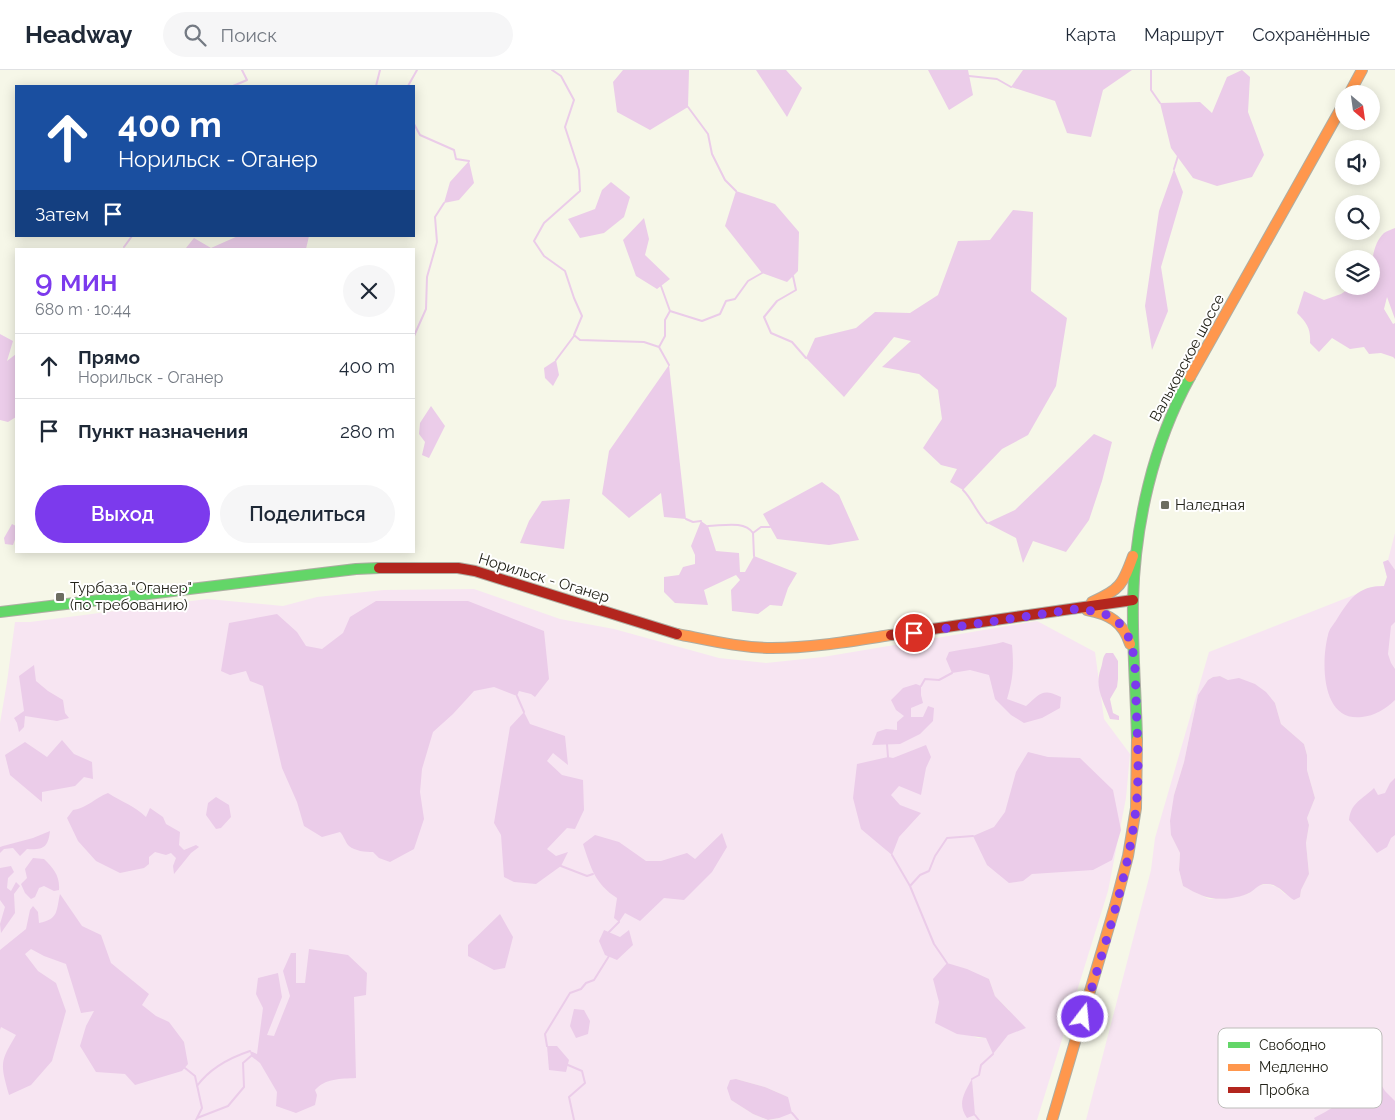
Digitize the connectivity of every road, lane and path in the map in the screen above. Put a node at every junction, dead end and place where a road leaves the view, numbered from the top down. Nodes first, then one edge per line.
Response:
1 (1362, 70) edge
2 (1354, 85) edge
3 (1335, 119) edge
4 (1137, 545) junction
5 (1133, 600) junction
6 (1076, 609) junction
7 (0, 612) edge
8 (1134, 660) junction
9 (1052, 1120) edge

1 - 2 main road
3 - 4 main road, Вальковское шоссе
4 - 5 main road, Вальковское шоссе
4 - 6 main road, Норильск - Оганер
5 - 6 main road, Норильск - Оганер
5 - 8 main road, Вальковское шоссе
6 - 7 main road, Норильск - Оганер
6 - 8 main road, Норильск - Оганер
8 - 9 main road, Вальковское шоссе

